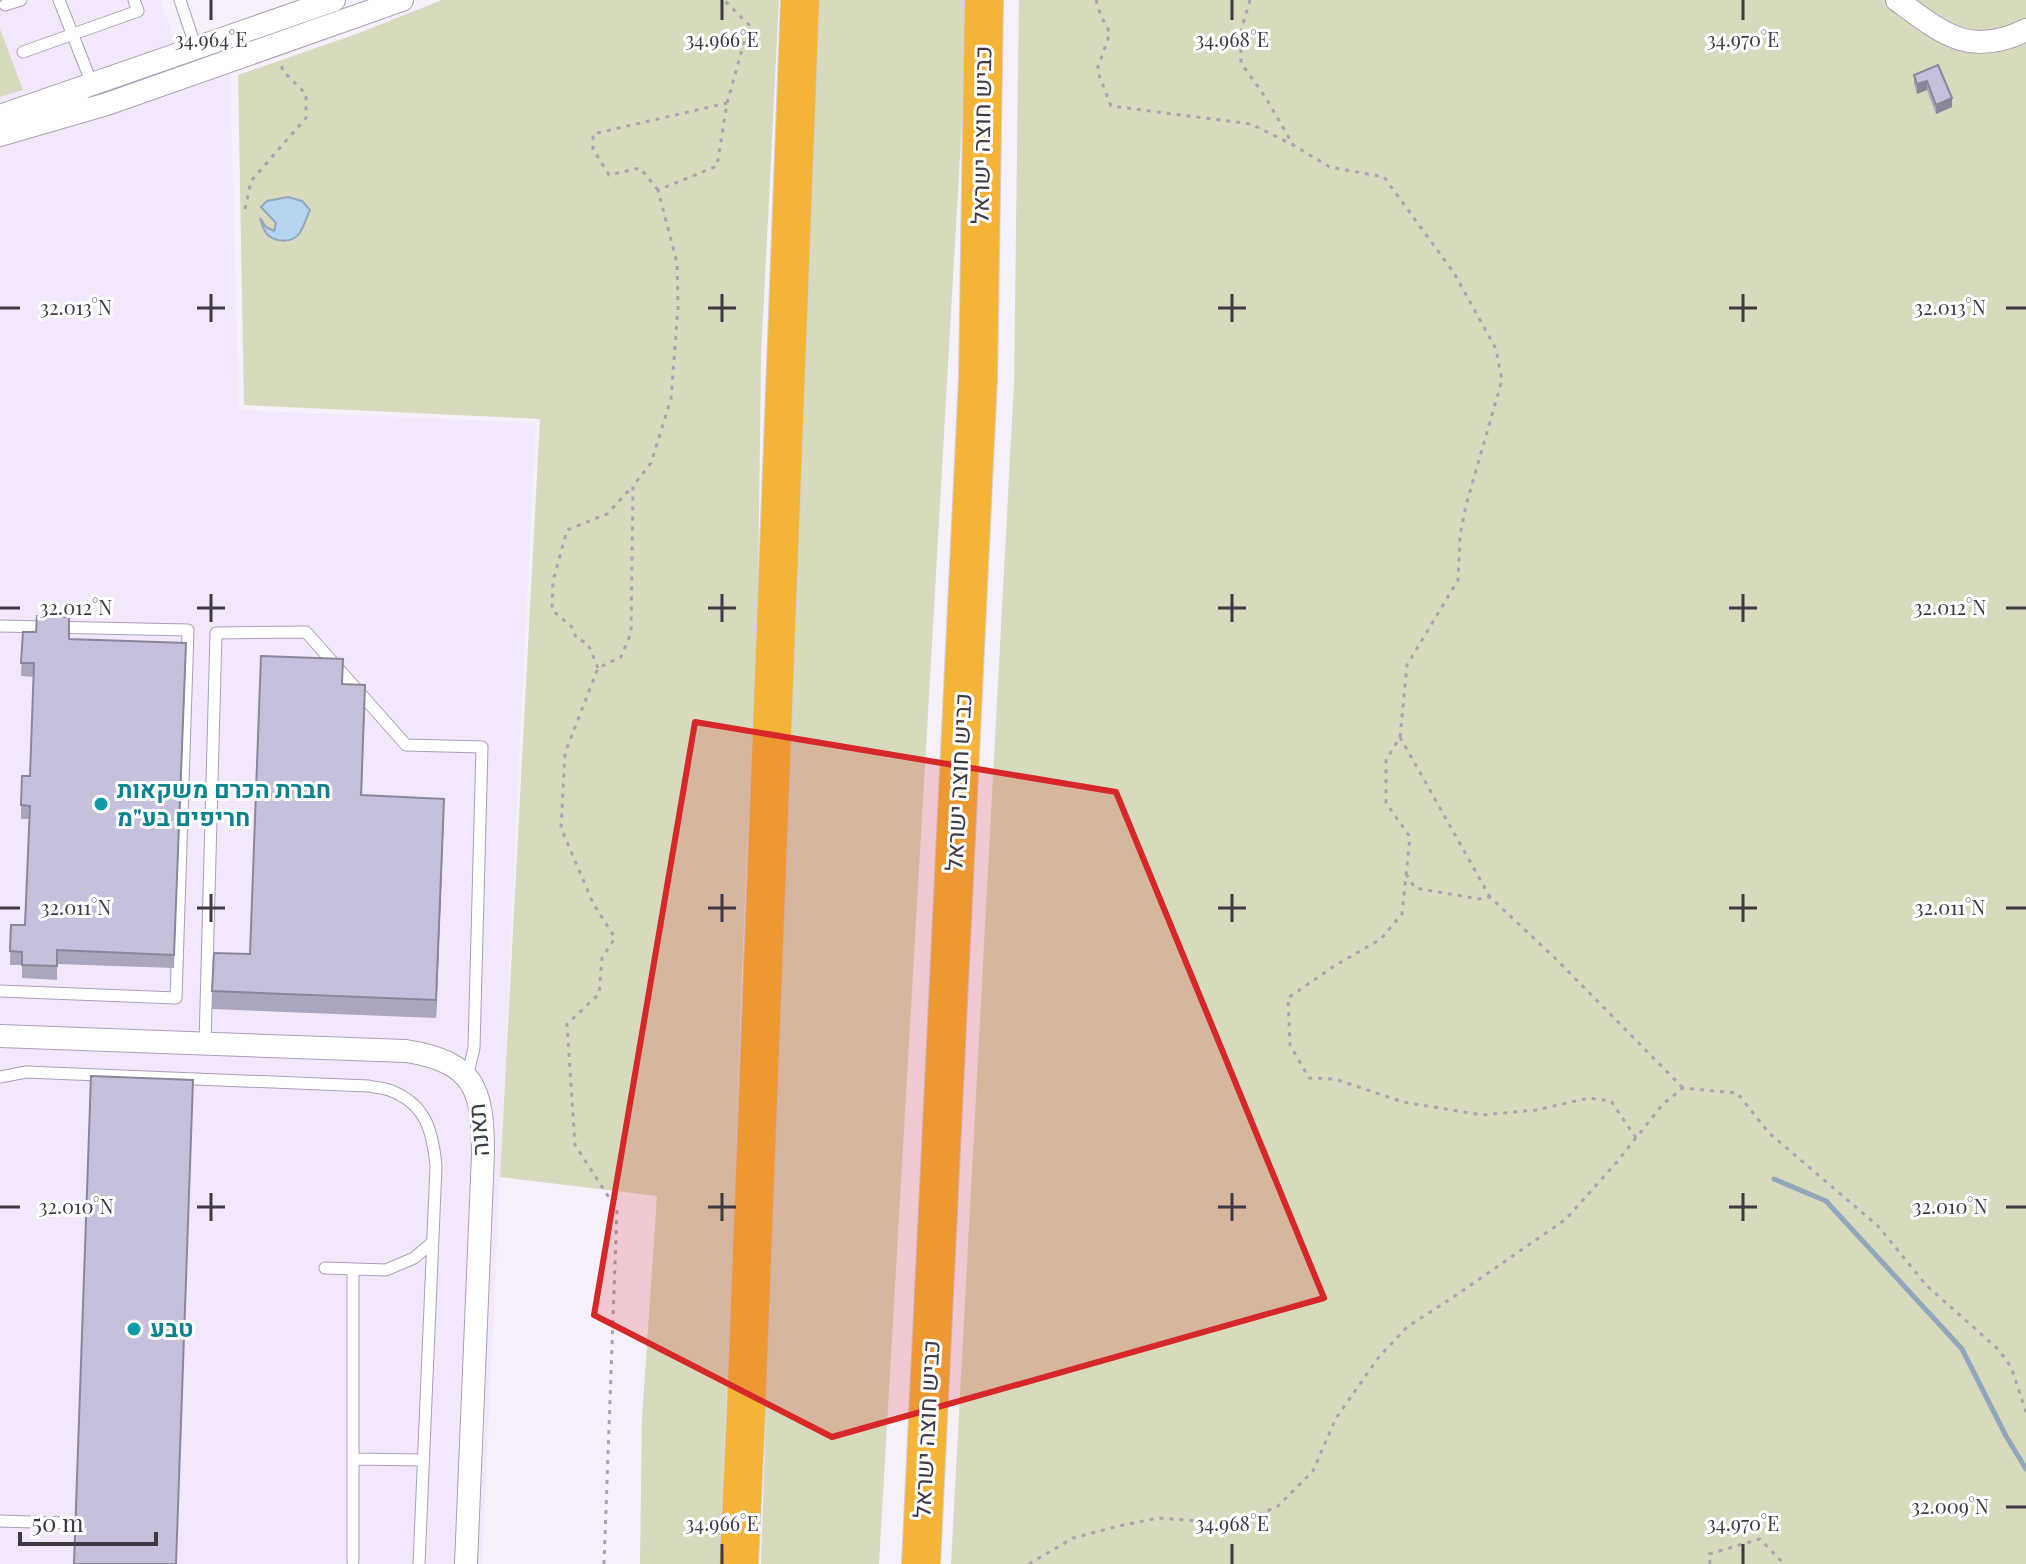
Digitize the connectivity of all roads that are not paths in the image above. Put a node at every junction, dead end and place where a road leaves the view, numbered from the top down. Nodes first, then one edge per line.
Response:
1 (21, 0) edge
2 (59, 0) edge
3 (134, 0) edge
4 (180, 0) edge
5 (334, 0) edge
6 (402, 0) edge
7 (800, 0) edge
8 (984, 0) edge
9 (1897, 0) edge
10 (5, 5) dead end
11 (2026, 30) edge
12 (72, 34) junction
13 (196, 48) junction
14 (23, 52) dead end
15 (92, 84) junction
16 (0, 116) edge
17 (64, 117) junction
18 (0, 135) edge
19 (0, 626) edge
20 (0, 991) edge
21 (0, 1036) edge
22 (205, 1043) junction
23 (0, 1077) edge
24 (467, 1077) junction
25 (433, 1242) junction
26 (325, 1268) dead end
27 (353, 1269) junction
28 (354, 1459) junction
29 (423, 1460) junction
30 (0, 1521) edge
31 (66, 1523) dead end
32 (353, 1561) dead end
33 (419, 1564) edge
34 (466, 1564) edge
35 (739, 1564) edge
36 (921, 1564) edge

1 - 10 lane
2 - 12 lane
3 - 12 lane
4 - 13 lane
5 - 13 street
6 - 17 street
7 - 35 highway
8 - 36 highway, כביש חוצה ישראל
9 - 11 street
12 - 14 lane
12 - 15 lane
13 - 15 street
15 - 16 street
15 - 17 lane
17 - 18 street
19 - 20 lane
21 - 22 street, תאנה
22 - 24 street, תאנה
22 - 24 lane
23 - 25 lane
24 - 34 street, תאנה
25 - 27 lane
25 - 29 lane
26 - 27 lane
27 - 28 lane
28 - 29 lane
28 - 32 lane
29 - 33 lane
30 - 31 lane

